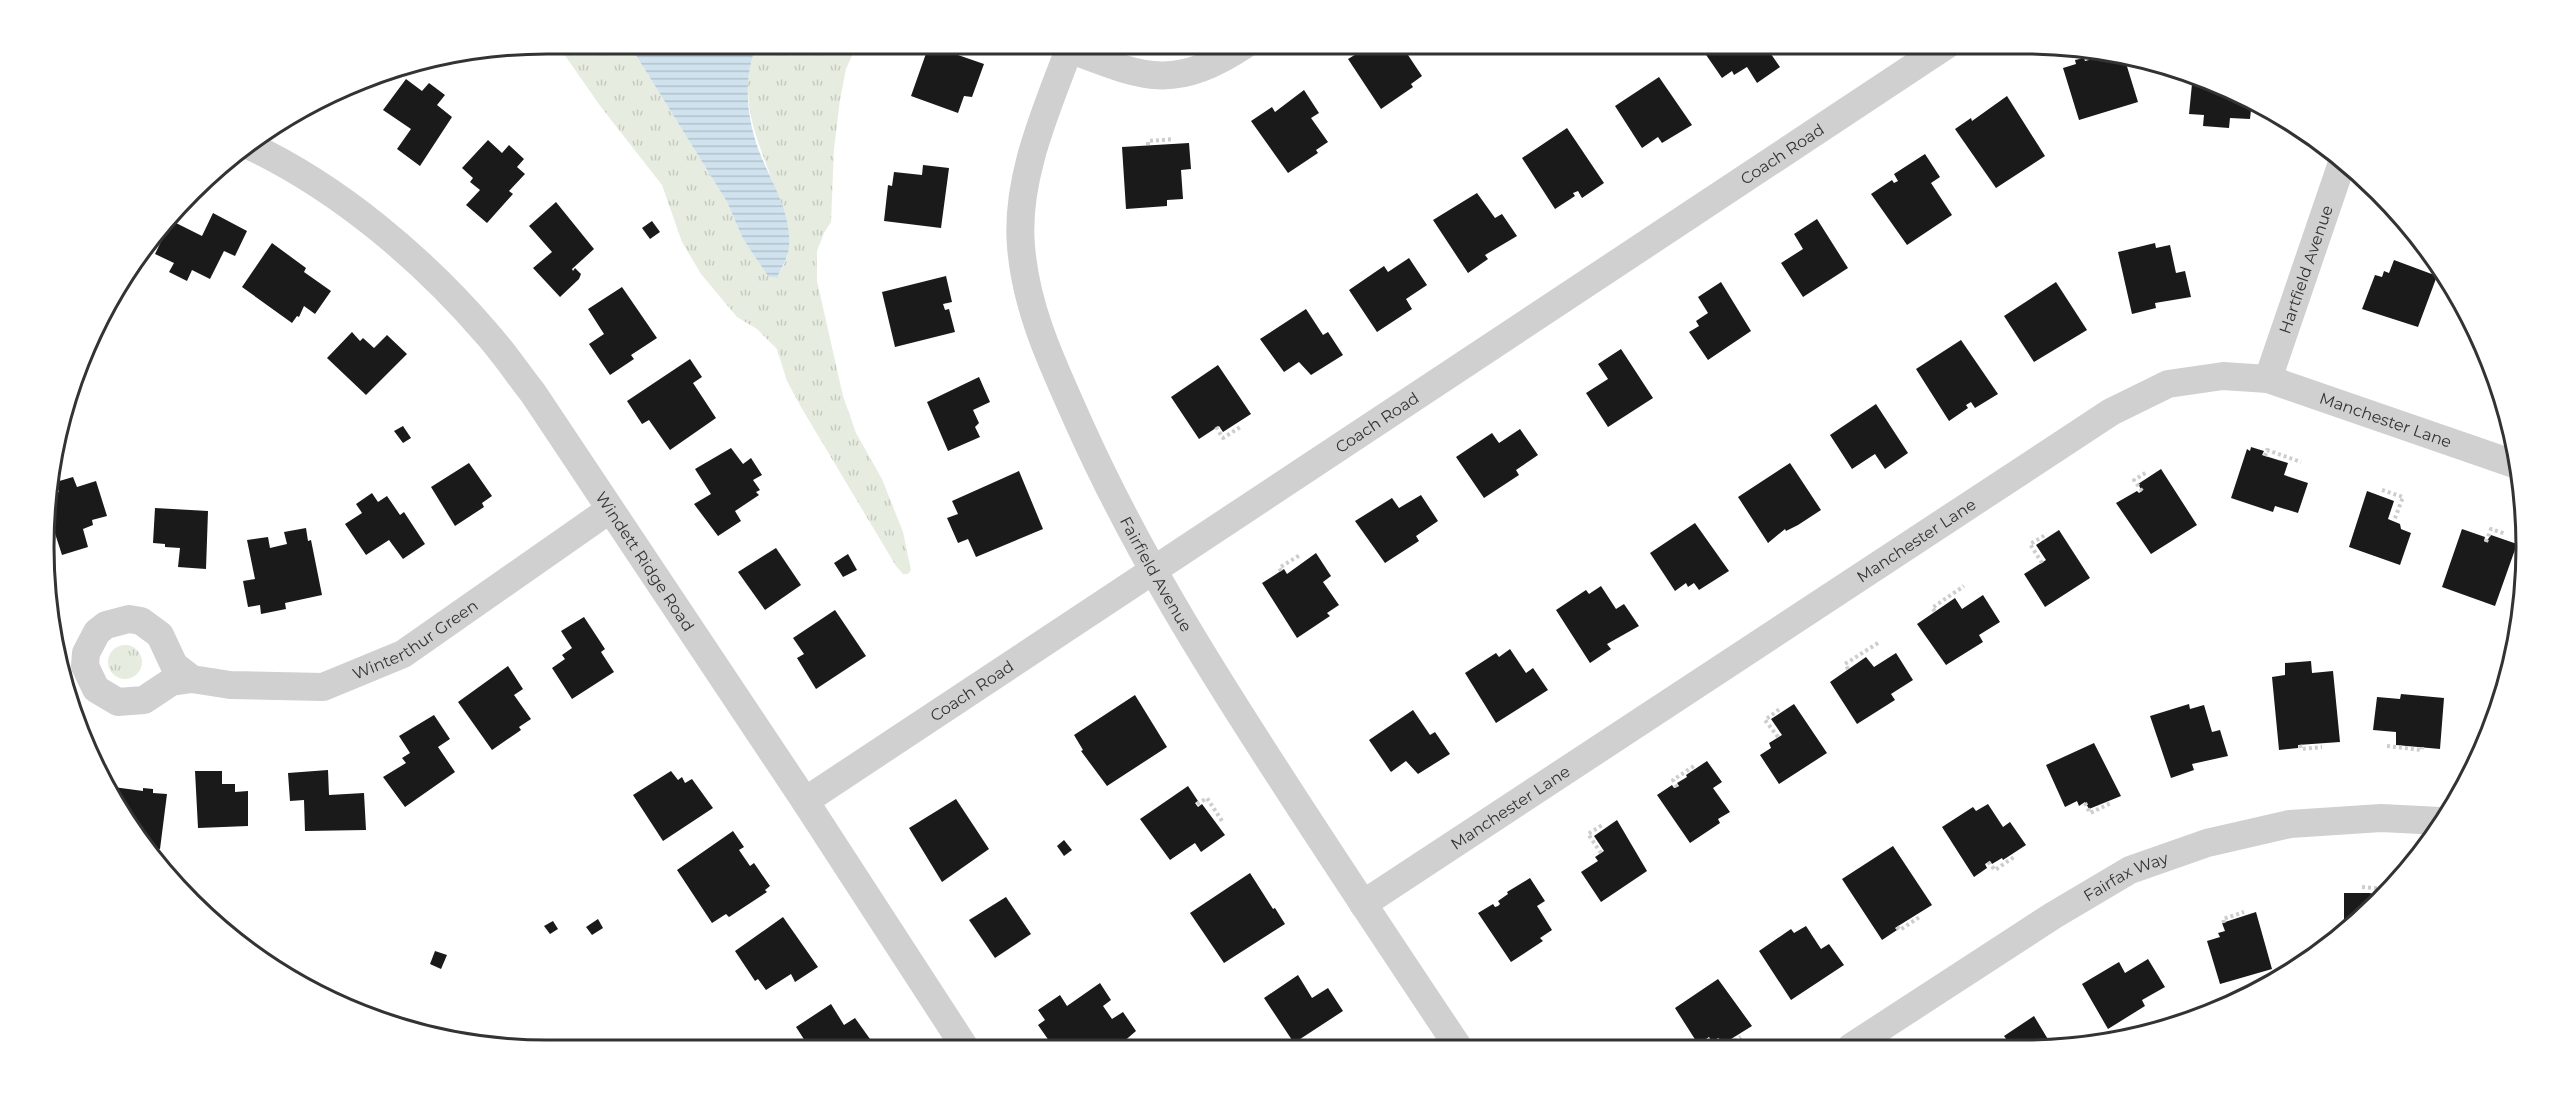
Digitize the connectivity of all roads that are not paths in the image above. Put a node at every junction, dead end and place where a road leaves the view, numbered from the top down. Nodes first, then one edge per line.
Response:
1 (1067, 54) edge
2 (1088, 54) edge
3 (1230, 54) edge
4 (1933, 54) edge
5 (256, 150) edge
6 (2340, 169) edge
7 (2268, 379) junction
8 (2509, 462) edge
9 (609, 510) junction
10 (1152, 570) junction
11 (192, 679) dead end
12 (805, 801) junction
13 (2433, 821) edge
14 (1363, 904) junction
15 (960, 1040) edge
16 (1454, 1040) edge
17 (1862, 1040) edge

1 - 10 street, Fairfield Avenue
2 - 3 street
4 - 10 street, Coach Road
5 - 9 street, Windett Ridge Road
6 - 7 street, Hartfield Avenue
7 - 8 street, Manchester Lane
7 - 14 street, Manchester Lane
9 - 11 street, Winterthur Green
9 - 12 street, Windett Ridge Road
10 - 12 street, Coach Road
10 - 14 street, Fairfield Avenue
12 - 15 street, Windett Ridge Road
13 - 17 street, Fairfax Way
14 - 16 street, Fairfield Avenue

